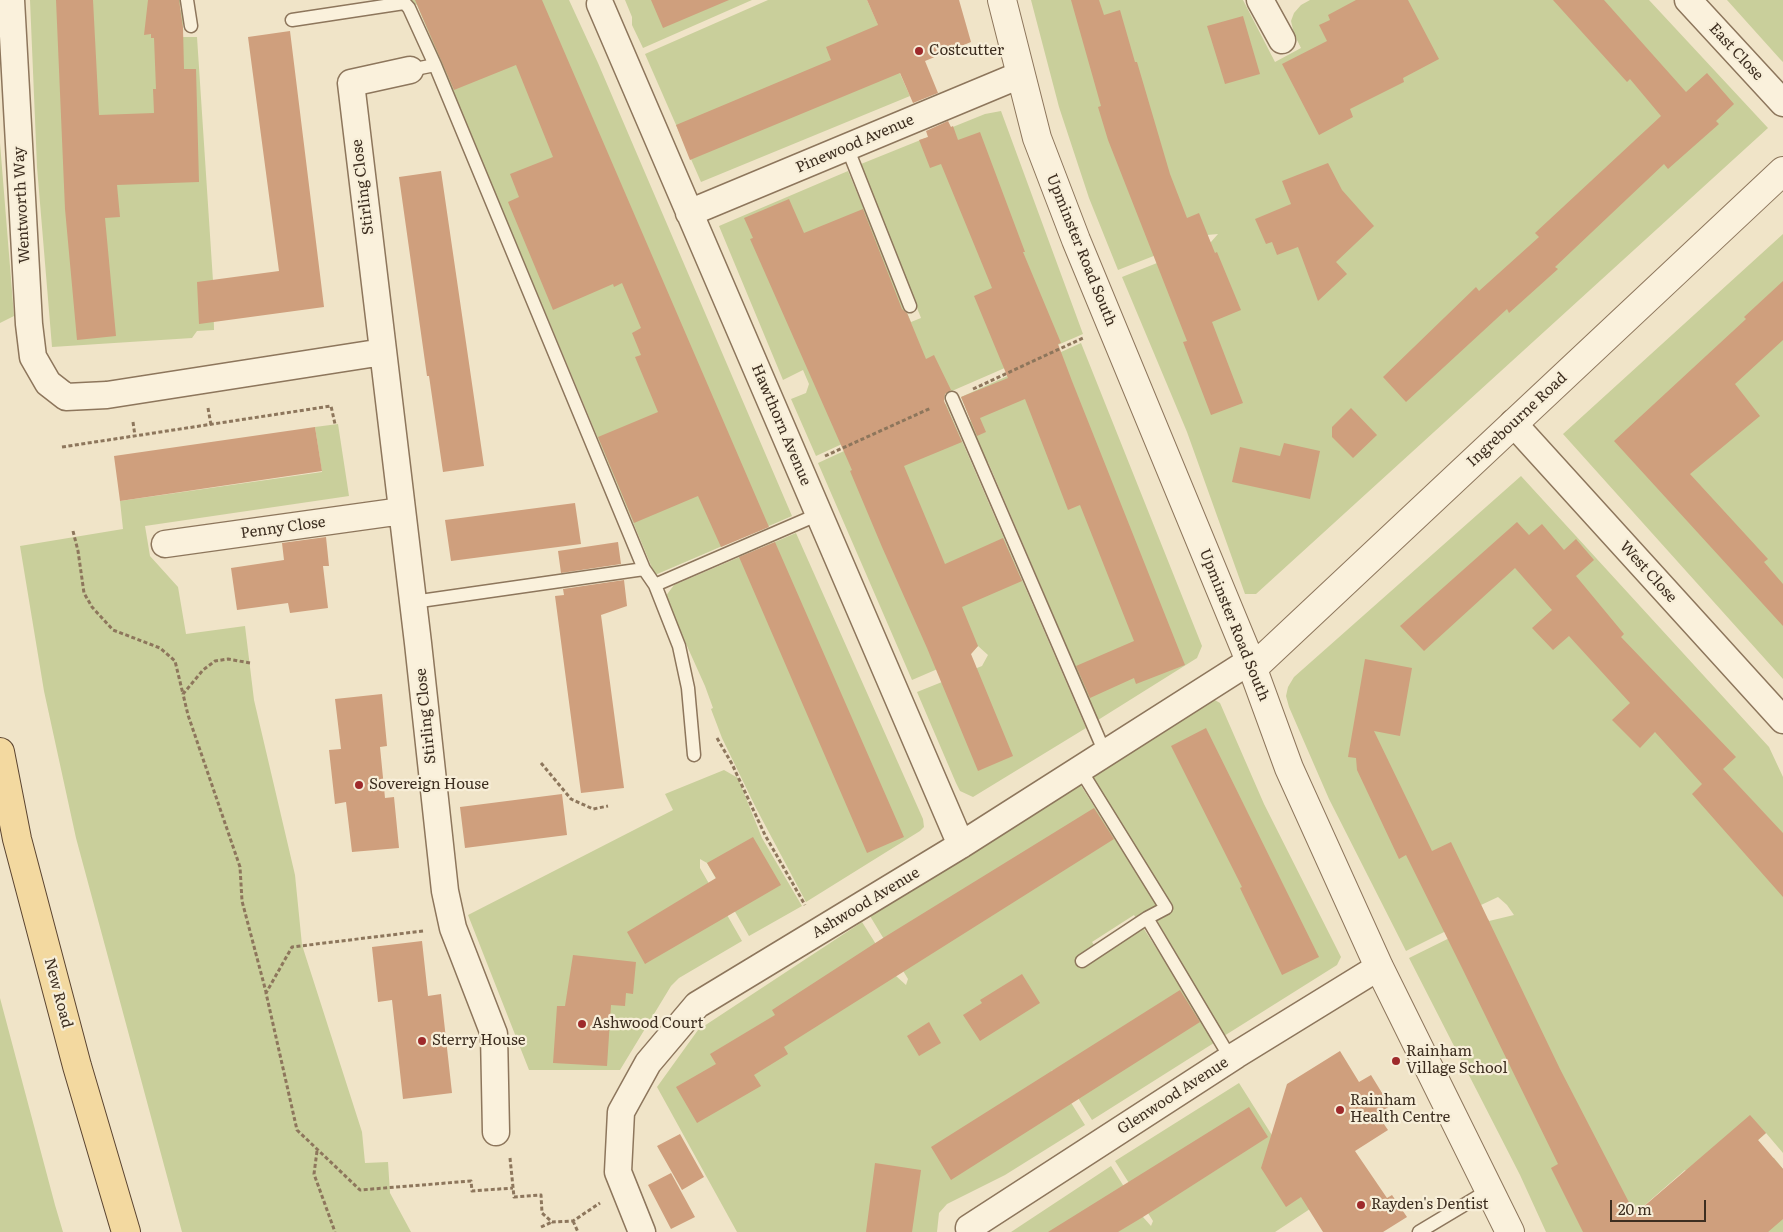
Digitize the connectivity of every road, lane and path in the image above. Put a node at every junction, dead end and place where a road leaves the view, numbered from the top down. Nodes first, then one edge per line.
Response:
1 (12, 0) edge
2 (187, 0) edge
3 (1002, 0) edge
4 (1260, 0) edge
5 (1688, 0) edge
6 (403, 2) edge
7 (600, 4) dead end
8 (292, 20) dead end
9 (191, 26) dead end
10 (1282, 40) dead end
11 (423, 68) junction
12 (1020, 75) junction
13 (1783, 103) edge
14 (847, 147) junction
15 (1783, 171) edge
16 (689, 213) junction
17 (910, 306) dead end
18 (383, 352) junction
19 (952, 398) dead end
20 (209, 411) dead end
21 (1513, 423) junction
22 (335, 424) dead end
23 (211, 425) junction
24 (62, 447) dead end
25 (402, 512) junction
26 (819, 514) junction
27 (73, 531) dead end
28 (165, 544) dead end
29 (644, 569) junction
30 (655, 585) junction
31 (413, 602) junction
32 (250, 663) dead end
33 (1251, 665) junction
34 (183, 694) junction
35 (1783, 720) edge
36 (712, 730) dead end
37 (0, 752) edge
38 (1105, 753) junction
39 (694, 755) dead end
40 (541, 762) dead end
41 (1080, 769) junction
42 (608, 806) dead end
43 (961, 845) junction
44 (1147, 918) junction
45 (453, 928) junction
46 (820, 931) junction
47 (1082, 961) dead end
48 (1379, 967) junction
49 (266, 993) junction
50 (1231, 1059) junction
51 (499, 1144) joint
52 (317, 1151) junction
53 (513, 1188) junction
54 (1490, 1190) junction
55 (573, 1221) junction
56 (637, 1221) edge
57 (552, 1222) junction
58 (541, 1227) dead end
59 (969, 1228) dead end
60 (126, 1232) edge
61 (335, 1232) edge
62 (578, 1232) edge
63 (1419, 1232) edge
64 (1510, 1232) edge

1 - 18 street, Wentworth Way
2 - 9 lane
3 - 12 street, Upminster Road South
4 - 10 street
5 - 13 street, East Close
6 - 8 lane
6 - 11 lane
7 - 16 street, Hawthorn Avenue
11 - 18 street, Stirling Close
11 - 29 lane
12 - 14 street, Pinewood Avenue
12 - 33 street, Upminster Road South
14 - 16 street, Pinewood Avenue
14 - 17 lane
15 - 21 street, Ingrebourne Road
16 - 26 street, Hawthorn Avenue
18 - 25 street, Stirling Close
19 - 38 lane
20 - 23 path
21 - 33 street, Ingrebourne Road
21 - 35 street, West Close
22 - 23 path
23 - 24 path
25 - 28 street, Penny Close
25 - 31 street, Stirling Close
26 - 30 lane
26 - 43 street, Hawthorn Avenue
27 - 34 path
29 - 30 lane
29 - 31 lane
30 - 39 lane
31 - 45 street, Stirling Close
32 - 34 path
33 - 38 street, Ashwood Avenue
33 - 48 street, Upminster Road South
34 - 49 path
36 - 46 path
37 - 60 main road, New Road
38 - 41 street, Ashwood Avenue
40 - 42 path
41 - 43 street, Ashwood Avenue
41 - 44 lane
43 - 46 street, Ashwood Avenue
44 - 47 lane
44 - 50 lane
45 - 49 path
45 - 51 street, Stirling Close
46 - 56 street, Ashwood Avenue
48 - 50 street, Glenwood Avenue
48 - 54 street, Upminster Road South
49 - 52 path
50 - 59 street, Glenwood Avenue
51 - 53 path
52 - 53 path
52 - 61 path
53 - 57 path
54 - 63 lane
54 - 64 street, Upminster Road South
55 - 56 path
55 - 57 path
55 - 62 path
57 - 58 path

